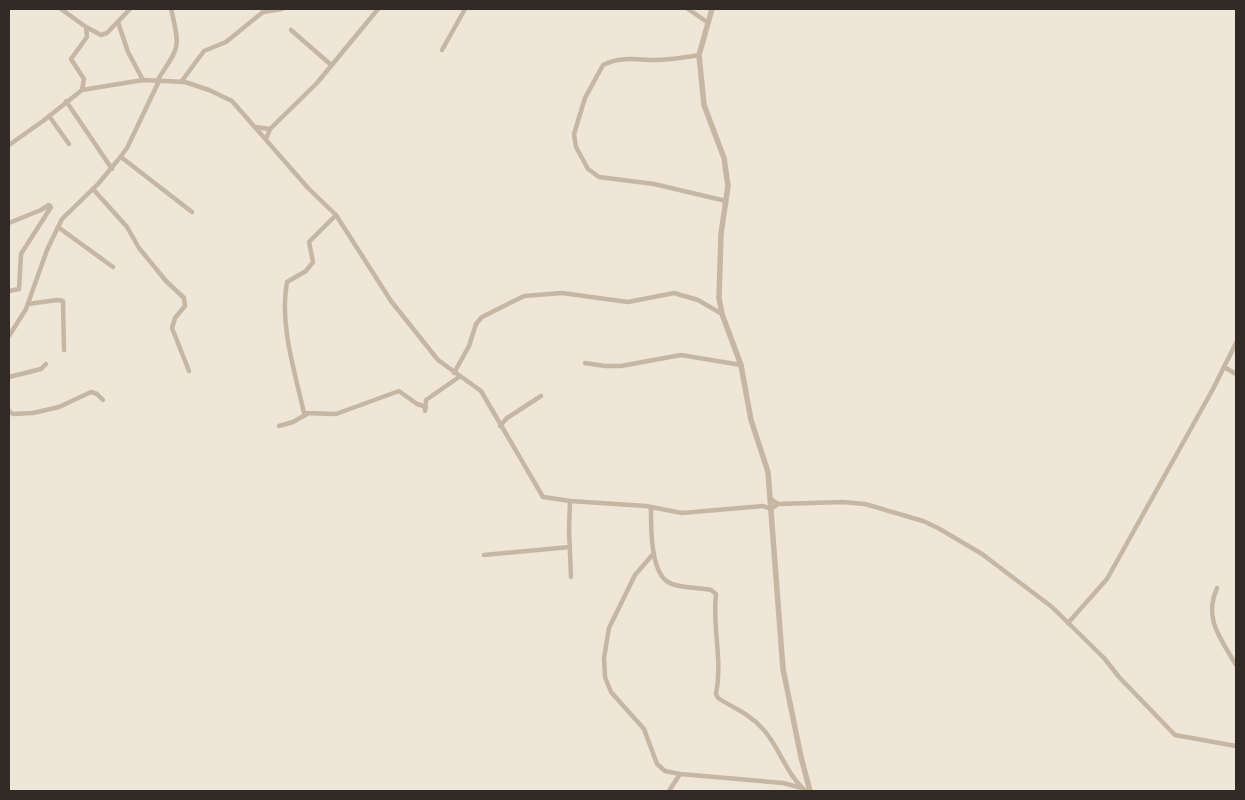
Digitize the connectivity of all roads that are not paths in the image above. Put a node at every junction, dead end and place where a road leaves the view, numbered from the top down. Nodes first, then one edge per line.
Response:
1 (61, 9) edge
2 (130, 9) edge
3 (171, 9) edge
4 (282, 9) edge
5 (378, 9) edge
6 (465, 9) edge
7 (688, 9) edge
8 (712, 9) edge
9 (118, 22) junction
10 (707, 22) junction
11 (86, 27) junction
12 (291, 30) dead end
13 (442, 50) dead end
14 (699, 55) junction
15 (330, 64) junction
16 (143, 80) junction
17 (158, 81) junction
18 (181, 82) junction
19 (82, 90) junction
20 (66, 100) junction
21 (48, 116) junction
22 (255, 127) junction
23 (270, 129) junction
24 (266, 138) junction
25 (69, 144) dead end
26 (9, 145) edge
27 (121, 157) junction
28 (112, 169) junction
29 (93, 189) junction
30 (726, 201) junction
31 (192, 212) dead end
32 (336, 215) junction
33 (9, 223) edge
34 (58, 227) junction
35 (113, 267) dead end
36 (9, 291) edge
37 (28, 304) junction
38 (722, 314) junction
39 (9, 336) edge
40 (1236, 343) edge
41 (64, 350) dead end
42 (585, 363) dead end
43 (46, 364) dead end
44 (741, 365) junction
45 (1224, 367) junction
46 (189, 371) dead end
47 (454, 373) junction
48 (1236, 374) edge
49 (9, 376) edge
50 (459, 377) junction
51 (542, 396) dead end
52 (103, 400) dead end
53 (9, 411) edge
54 (307, 414) junction
55 (279, 426) dead end
56 (500, 426) junction
57 (771, 499) junction
58 (570, 501) junction
59 (778, 504) junction
60 (651, 507) junction
61 (771, 509) junction
62 (570, 547) junction
63 (654, 552) junction
64 (484, 554) dead end
65 (571, 577) dead end
66 (1217, 588) dead end
67 (1068, 623) junction
68 (1236, 665) edge
69 (1236, 746) edge
70 (680, 774) junction
71 (804, 790) edge
72 (669, 791) edge
73 (810, 791) edge

1 - 11 street
2 - 9 street
3 - 17 street
4 - 18 street
5 - 15 street
6 - 13 street
7 - 10 street
8 - 10 street
9 - 11 street
9 - 16 street
10 - 14 street
11 - 19 street
12 - 15 street
14 - 30 street
14 - 30 street
15 - 23 street
16 - 17 street
16 - 19 street
17 - 18 street
17 - 27 street
18 - 22 street
19 - 20 street
20 - 21 street
20 - 28 street
21 - 25 street
21 - 26 street
22 - 23 street
22 - 24 street
23 - 24 street
24 - 32 street
27 - 28 street
27 - 31 street
28 - 29 street
29 - 34 street
29 - 46 street
30 - 38 street
32 - 47 street
32 - 54 street
33 - 36 street
34 - 35 street
34 - 37 street
37 - 39 street
37 - 41 street
38 - 44 street
38 - 47 street
40 - 45 street
42 - 44 street
43 - 49 street
44 - 57 street
45 - 48 street
45 - 67 street
47 - 50 street
50 - 54 street
50 - 56 street
51 - 56 street
52 - 53 street
54 - 55 street
56 - 58 street
57 - 59 street
57 - 61 street
58 - 60 street
58 - 62 street
59 - 61 street
59 - 67 street
60 - 61 street
60 - 63 street
61 - 73 street
62 - 64 street
62 - 65 street
63 - 70 street
63 - 71 street
66 - 68 street
67 - 69 street
70 - 71 street
70 - 72 street

